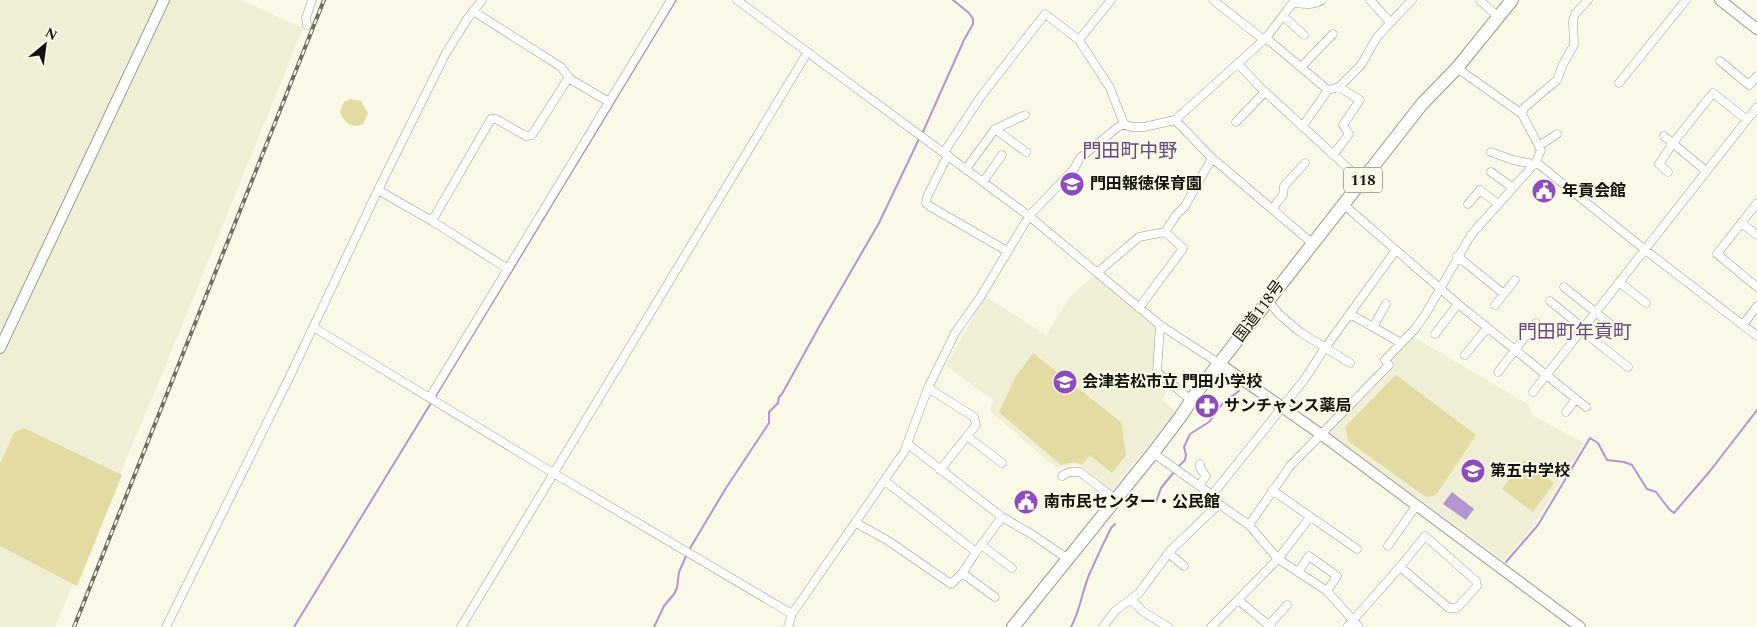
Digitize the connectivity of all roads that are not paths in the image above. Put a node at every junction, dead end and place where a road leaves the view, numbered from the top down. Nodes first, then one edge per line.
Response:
1 (164, 0) edge
2 (312, 0) edge
3 (482, 0) edge
4 (672, 0) edge
5 (737, 0) edge
6 (1111, 0) edge
7 (1212, 0) edge
8 (1322, 0) edge
9 (1370, 0) edge
10 (1383, 0) edge
11 (1412, 0) edge
12 (1480, 0) edge
13 (1512, 0) edge
14 (1588, 0) edge
15 (1686, 0) edge
16 (1720, 0) edge
17 (1294, 1) edge
18 (1376, 7) junction
19 (474, 11) junction
20 (1283, 16) junction
21 (1498, 17) junction
22 (1390, 22) junction
23 (307, 25) dead end
24 (1757, 29) edge
25 (1333, 34) dead end
26 (1304, 35) dead end
27 (1265, 39) junction
28 (1079, 40) junction
29 (807, 52) junction
30 (1720, 61) dead end
31 (1238, 64) junction
32 (1301, 67) junction
33 (1457, 68) junction
34 (569, 76) junction
35 (1757, 76) edge
36 (1619, 83) dead end
37 (1340, 87) junction
38 (1328, 90) junction
39 (1265, 92) junction
40 (610, 102) junction
41 (1757, 107) edge
42 (1522, 114) junction
43 (1025, 115) dead end
44 (1175, 120) junction
45 (1747, 120) junction
46 (1236, 122) dead end
47 (1124, 124) junction
48 (1302, 127) junction
49 (995, 129) junction
50 (1556, 134) dead end
51 (1664, 136) dead end
52 (1673, 144) junction
53 (1539, 146) junction
54 (1026, 152) dead end
55 (1491, 152) dead end
56 (946, 154) junction
57 (1002, 155) dead end
58 (1333, 155) junction
59 (1212, 158) junction
60 (1306, 163) dead end
61 (1534, 164) junction
62 (966, 169) junction
63 (1706, 171) junction
64 (1491, 172) dead end
65 (1668, 172) dead end
66 (1362, 181) junction
67 (983, 182) junction
68 (1513, 188) junction
69 (378, 190) junction
70 (1757, 203) edge
71 (1343, 204) junction
72 (1468, 204) dead end
73 (1498, 204) junction
74 (1272, 209) junction
75 (1029, 216) junction
76 (432, 222) junction
77 (1742, 223) junction
78 (1165, 232) junction
79 (1757, 235) edge
80 (1312, 243) junction
81 (1644, 249) junction
82 (1396, 250) junction
83 (1007, 251) junction
84 (1458, 256) junction
85 (508, 269) junction
86 (1098, 272) junction
87 (1515, 280) dead end
88 (1618, 282) junction
89 (1757, 286) edge
90 (1564, 287) dead end
91 (1439, 288) junction
92 (1504, 294) junction
93 (1267, 300) junction
94 (1550, 301) dead end
95 (1646, 302) dead end
96 (1386, 304) dead end
97 (1458, 304) junction
98 (1495, 305) dead end
99 (1757, 306) edge
100 (1139, 308) junction
101 (1595, 312) junction
102 (1350, 314) junction
103 (1536, 323) dead end
104 (1160, 325) junction
105 (1743, 325) junction
106 (313, 327) junction
107 (1372, 327) junction
108 (1487, 328) junction
109 (1582, 329) junction
110 (1435, 334) dead end
111 (1624, 335) dead end
112 (1757, 336) edge
113 (1401, 343) junction
114 (0, 348) edge
115 (1325, 348) junction
116 (1515, 350) junction
117 (1465, 355) dead end
118 (1350, 363) dead end
119 (1220, 364) junction
120 (1628, 367) dead end
121 (1498, 372) dead end
122 (1546, 375) junction
123 (928, 388) junction
124 (1533, 392) dead end
125 (430, 397) junction
126 (1576, 399) junction
127 (1191, 400) junction
128 (1586, 407) dead end
129 (1282, 408) junction
130 (1566, 412) dead end
131 (1322, 435) junction
132 (967, 436) junction
133 (908, 444) junction
134 (1153, 453) junction
135 (1002, 463) dead end
136 (1200, 464) dead end
137 (940, 470) junction
138 (555, 474) junction
139 (1062, 476) dead end
140 (885, 481) junction
141 (1199, 486) junction
142 (1272, 490) junction
143 (1212, 495) junction
144 (1115, 499) junction
145 (1219, 504) junction
146 (1416, 506) junction
147 (1310, 517) junction
148 (1002, 518) junction
149 (856, 524) junction
150 (1249, 525) junction
151 (1388, 546) dead end
152 (978, 548) junction
153 (1358, 549) dead end
154 (1170, 552) junction
155 (1068, 559) junction
156 (1278, 559) junction
157 (1184, 566) dead end
158 (1400, 567) junction
159 (1012, 568) dead end
160 (1298, 572) junction
161 (962, 573) junction
162 (1327, 591) junction
163 (995, 597) dead end
164 (1131, 599) junction
165 (1238, 600) junction
166 (1286, 605) dead end
167 (792, 614) junction
168 (1352, 620) junction
169 (1270, 626) edge
170 (166, 627) edge
171 (461, 627) edge
172 (788, 627) edge
173 (1014, 627) edge
174 (1103, 627) edge
175 (1167, 627) edge
176 (1211, 627) edge
177 (1346, 627) edge
178 (1359, 627) edge
179 (1580, 627) edge

1 - 114 street
2 - 23 street
3 - 19 street
4 - 40 street
5 - 29 street
6 - 28 street
7 - 27 street
8 - 17 street
9 - 18 street
10 - 18 street
11 - 22 street
12 - 21 street
13 - 21 highway, 国道118号 / 118
14 - 42 street
15 - 36 street
16 - 24 street
17 - 20 street
18 - 22 street
19 - 34 street
19 - 69 street
20 - 26 street
20 - 27 street
21 - 33 highway, 国道118号 / 118
22 - 37 street
25 - 32 street
27 - 31 street
27 - 32 street
28 - 47 street
28 - 56 street
29 - 56 street
29 - 138 street
30 - 35 street
31 - 39 street
31 - 44 street
32 - 38 street
33 - 42 street
33 - 66 highway, 国道118号 / 118
34 - 40 street
34 - 76 street
37 - 38 street
37 - 58 street
38 - 48 street
39 - 46 street
39 - 48 street
40 - 85 street
41 - 45 street
42 - 53 street
43 - 49 street
44 - 47 street
44 - 59 street
45 - 52 street
45 - 63 street
47 - 75 street
48 - 58 street
49 - 54 street
49 - 62 street
50 - 53 street
51 - 52 street
52 - 63 street
52 - 65 street
53 - 61 street
55 - 61 street
56 - 62 street
56 - 83 street
57 - 67 street
58 - 66 street
59 - 74 street
59 - 78 street
60 - 74 street
61 - 68 street
61 - 81 street
62 - 67 street
63 - 81 street
64 - 68 street
66 - 71 highway, 国道118号 / 118
67 - 75 street
68 - 73 street
69 - 76 street
69 - 106 street
70 - 77 street
71 - 80 highway, 国道118号 / 118
71 - 82 street
72 - 73 street
73 - 84 street
74 - 80 street
75 - 83 street
75 - 86 street
76 - 85 street
77 - 79 street
77 - 89 street
78 - 86 street
78 - 100 street
80 - 93 highway, 国道118号 / 118
81 - 88 street
81 - 105 street
82 - 91 street
82 - 102 street
83 - 123 street
84 - 91 street
84 - 92 street
85 - 125 street
86 - 100 street
87 - 92 street
88 - 95 street
88 - 101 street
90 - 101 street
91 - 97 street
91 - 113 street
92 - 98 street
93 - 115 street
93 - 119 highway, 国道118号 / 118
94 - 109 street
96 - 107 street
97 - 108 street
97 - 110 street
99 - 105 street
100 - 104 street
101 - 109 street
101 - 111 street
102 - 107 street
102 - 115 street
103 - 116 street
104 - 119 street
104 - 127 street
105 - 112 street
106 - 125 street
106 - 170 street
107 - 113 street
108 - 116 street
108 - 117 street
109 - 120 street
109 - 122 street
113 - 131 street
115 - 118 street
115 - 129 street
116 - 121 street
116 - 122 street
119 - 127 highway, 国道118号 / 118
119 - 129 street
122 - 124 street
122 - 126 street
123 - 132 street
123 - 133 street
125 - 138 street
126 - 128 street
126 - 130 street
127 - 134 highway, 国道118号 / 118
129 - 131 street
129 - 143 street
131 - 142 street
131 - 146 street
132 - 135 street
132 - 137 street
133 - 137 street
133 - 140 street
134 - 141 street
134 - 144 highway, 国道118号 / 118
136 - 141 street
137 - 148 street
138 - 167 street
138 - 171 street
139 - 144 street
140 - 149 street
140 - 152 street
141 - 143 street
142 - 147 street
142 - 150 street
143 - 145 street
144 - 155 highway, 国道118号 / 118
145 - 150 street
145 - 154 street
146 - 151 street
146 - 179 street
147 - 153 street
147 - 156 street
148 - 152 street
148 - 155 street
149 - 161 street
149 - 167 street
150 - 156 street
152 - 159 street
152 - 161 street
154 - 157 street
154 - 164 street
155 - 173 highway, 国道118号 / 118
156 - 160 street
156 - 165 street
158 - 158 street
158 - 168 street
160 - 162 street
160 - 162 street
161 - 163 street
162 - 168 street
164 - 174 street
164 - 175 street
165 - 169 street
165 - 176 street
166 - 169 street
167 - 172 street
168 - 177 street
168 - 178 street

